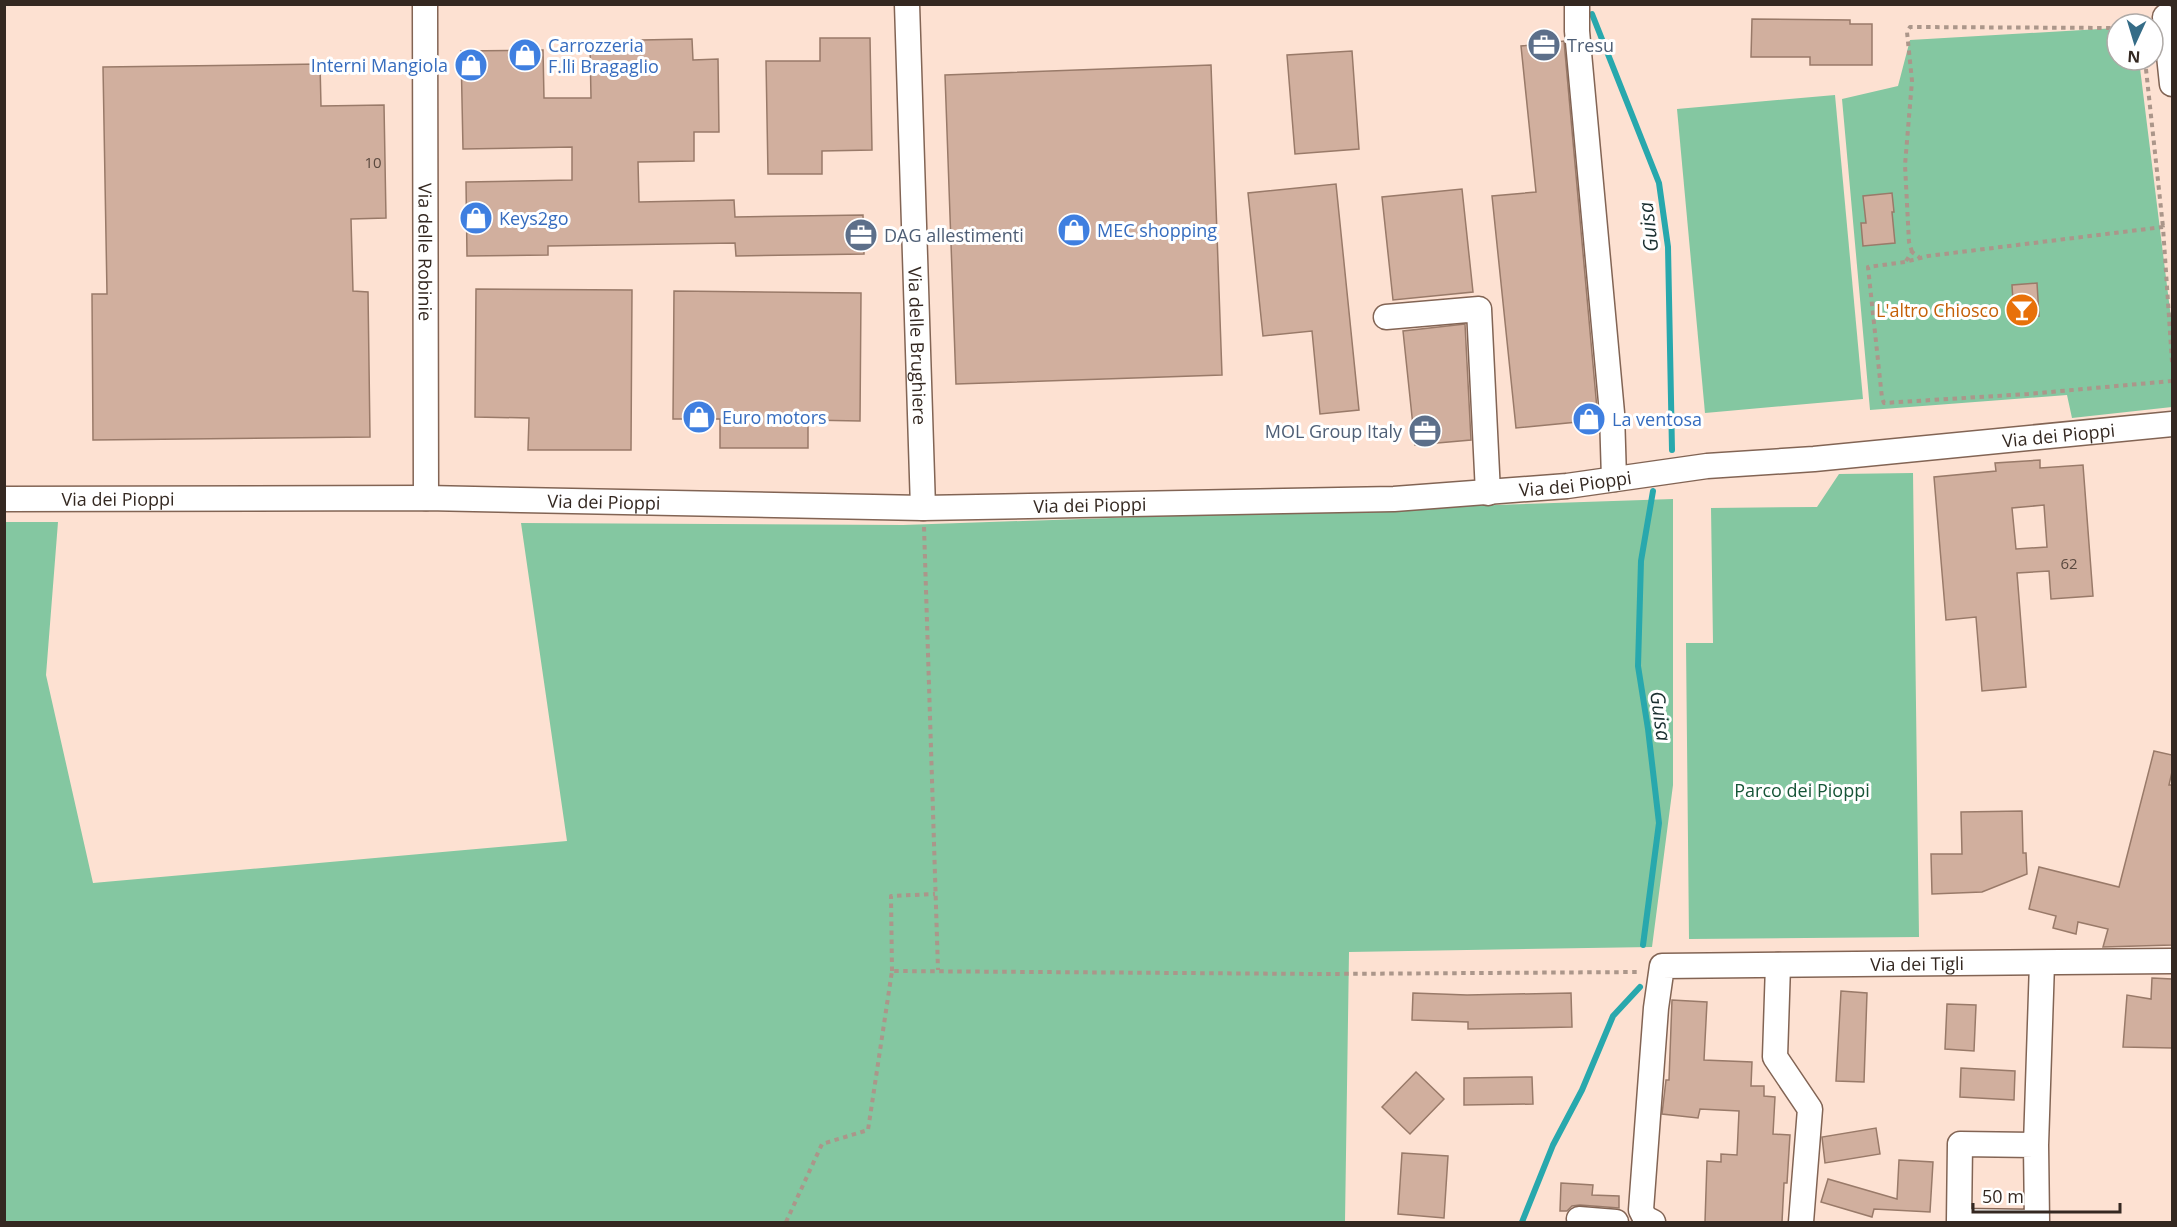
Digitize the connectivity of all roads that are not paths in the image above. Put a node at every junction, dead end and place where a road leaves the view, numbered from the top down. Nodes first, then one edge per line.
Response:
1 (425, 4) edge
2 (907, 4) edge
3 (1577, 4) edge
4 (2165, 42) edge
5 (2172, 84) edge
6 (1386, 317) dead end
7 (2172, 424) edge
8 (1614, 479) junction
9 (1488, 493) junction
10 (426, 498) junction
11 (4, 499) edge
12 (923, 508) junction
13 (2172, 961) edge
14 (2042, 963) junction
15 (1778, 965) junction
16 (2036, 1145) junction
17 (1647, 1216) edge
18 (1580, 1219) dead end
19 (1616, 1222) edge
20 (1801, 1222) edge

1 - 10 street, Via delle Robinie
2 - 12 street, Via delle Brughiere
3 - 8 street
4 - 5 street
6 - 9 street
7 - 8 street, Via dei Pioppi
8 - 9 street, Via dei Pioppi
9 - 12 street, Via dei Pioppi
10 - 11 street, Via dei Pioppi
10 - 12 street, Via dei Pioppi
13 - 14 street, Via dei Tigli
14 - 15 street, Via dei Tigli
14 - 16 street
15 - 17 street, Via dei Tigli
15 - 20 street
16 - 16 street
17 - 19 street
18 - 19 street

